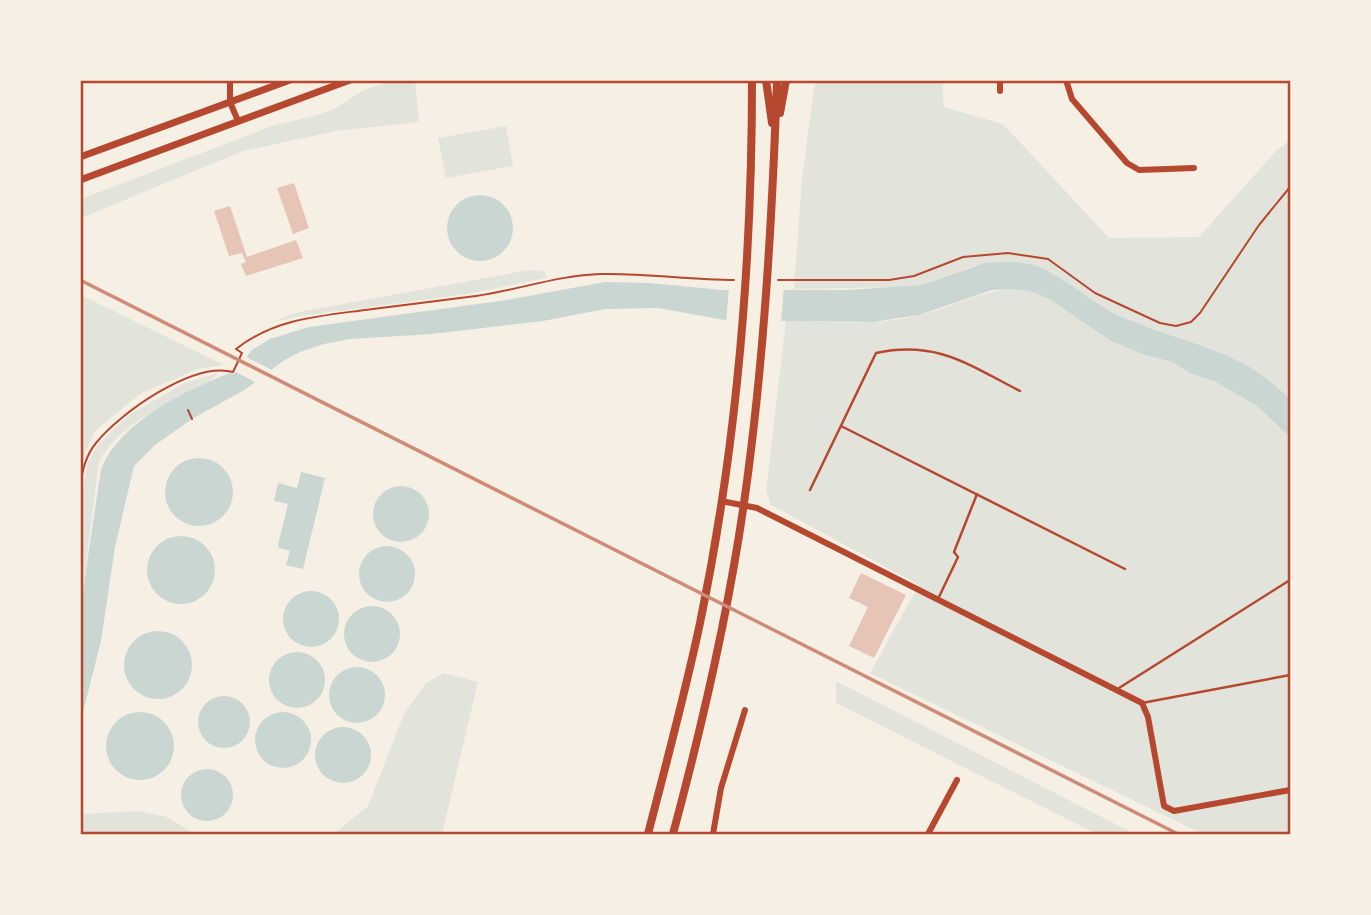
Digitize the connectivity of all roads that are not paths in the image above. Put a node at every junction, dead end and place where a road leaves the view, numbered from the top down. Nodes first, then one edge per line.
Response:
1 (230, 80) edge
2 (290, 80) edge
3 (349, 80) edge
4 (752, 80) edge
5 (766, 80) edge
6 (777, 80) edge
7 (786, 80) edge
8 (1000, 80) edge
9 (1066, 80) edge
10 (1231, 80) edge
11 (1266, 80) edge
12 (1000, 91) dead end
13 (230, 102) junction
14 (238, 121) junction
15 (775, 147) junction
16 (80, 158) edge
17 (1194, 168) dead end
18 (80, 180) edge
19 (1020, 391) dead end
20 (841, 426) junction
21 (810, 490) dead end
22 (977, 494) junction
23 (721, 501) junction
24 (744, 505) junction
25 (1125, 569) dead end
26 (1290, 580) edge
27 (937, 599) junction
28 (1290, 676) edge
29 (1115, 690) junction
30 (1142, 703) junction
31 (745, 710) dead end
32 (957, 780) dead end
33 (1290, 790) edge
34 (648, 835) edge
35 (673, 835) edge
36 (713, 835) edge
37 (928, 835) edge

1 - 13 street
2 - 13 street
3 - 14 street
4 - 23 main road
5 - 15 main road
6 - 15 main road
7 - 15 main road
8 - 12 street
9 - 17 street
10 - 11 street
13 - 14 street
13 - 16 street
14 - 18 street
15 - 24 main road
19 - 20 lane
20 - 21 lane
20 - 22 lane
22 - 25 lane
22 - 27 lane
23 - 24 street
23 - 34 main road
24 - 27 street
24 - 35 main road
26 - 29 lane
27 - 29 street
28 - 30 lane
29 - 30 street
30 - 33 street
31 - 36 street
32 - 37 street

